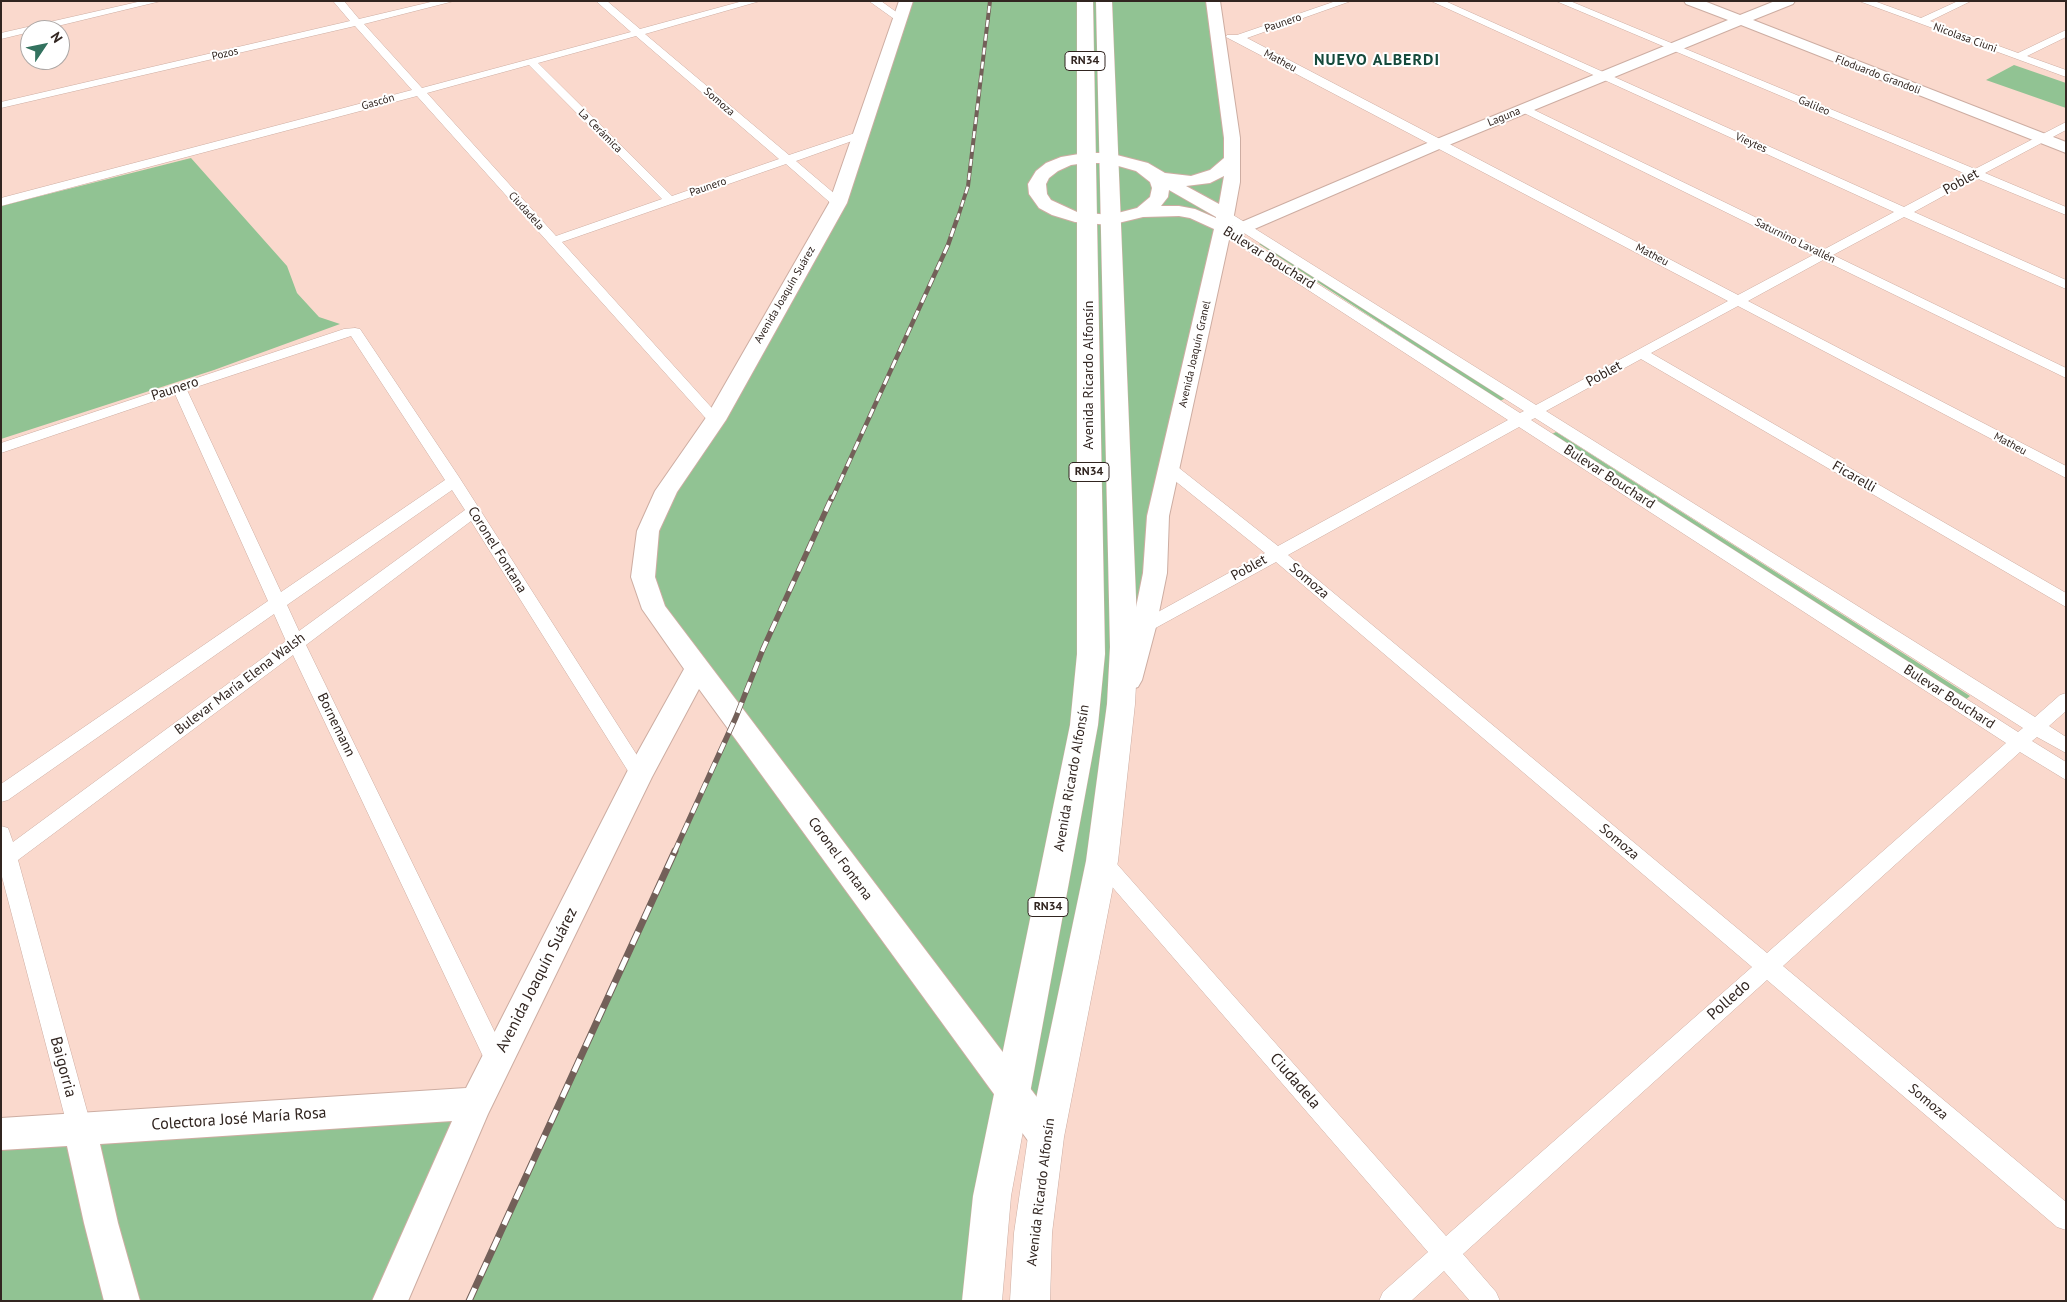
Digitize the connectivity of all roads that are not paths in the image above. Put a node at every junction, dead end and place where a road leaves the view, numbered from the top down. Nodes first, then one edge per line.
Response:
1 (156, 1) edge
2 (338, 1) edge
3 (449, 1) edge
4 (601, 1) edge
5 (755, 1) edge
6 (874, 1) edge
7 (886, 1) edge
8 (1085, 1) edge
9 (1104, 1) edge
10 (1213, 1) edge
11 (1346, 1) edge
12 (1436, 1) edge
13 (1561, 1) edge
14 (1691, 1) edge
15 (1788, 1) edge
16 (1864, 1) edge
17 (1966, 1) edge
18 (904, 11) edge
19 (1740, 21) junction
20 (1921, 22) junction
21 (358, 23) junction
22 (638, 32) junction
23 (2066, 32) edge
24 (1, 36) edge
25 (1219, 36) junction
26 (1238, 38) junction
27 (1673, 48) junction
28 (2018, 57) junction
29 (530, 61) junction
30 (2066, 74) edge
31 (1603, 77) junction
32 (418, 91) junction
33 (1, 105) edge
34 (1524, 109) junction
35 (2066, 125) edge
36 (862, 134) junction
37 (2041, 138) junction
38 (1438, 144) junction
39 (2066, 148) edge
40 (1085, 158) junction
41 (1109, 158) junction
42 (1233, 159) junction
43 (787, 160) junction
44 (1976, 174) junction
45 (1156, 175) junction
46 (669, 200) junction
47 (1, 202) edge
48 (838, 203) junction
49 (2066, 211) edge
50 (1143, 212) junction
51 (1904, 212) junction
52 (1099, 220) junction
53 (1229, 228) junction
54 (553, 240) junction
55 (1824, 256) junction
56 (2066, 285) edge
57 (1740, 301) junction
58 (349, 332) joint
59 (1641, 354) junction
60 (2066, 374) edge
61 (179, 388) junction
62 (1536, 412) junction
63 (715, 420) junction
64 (1520, 420) junction
65 (1, 448) edge
66 (1169, 468) junction
67 (2066, 473) edge
68 (454, 481) junction
69 (473, 512) junction
70 (1276, 553) junction
71 (643, 577) joint
72 (2066, 601) edge
73 (278, 602) junction
74 (1144, 627) junction
75 (296, 643) junction
76 (698, 667) junction
77 (2066, 700) edge
78 (1121, 704) junction
79 (2036, 727) junction
80 (2019, 742) junction
81 (2066, 746) edge
82 (2066, 772) edge
83 (640, 774) junction
84 (1, 794) edge
85 (1, 834) edge
86 (7, 857) junction
87 (1102, 861) junction
88 (1767, 966) junction
89 (497, 1060) junction
90 (1012, 1090) junction
91 (476, 1103) junction
92 (80, 1130) junction
93 (1, 1134) edge
94 (1046, 1137) junction
95 (2066, 1218) edge
96 (1446, 1253) junction
97 (122, 1301) edge
98 (390, 1301) edge
99 (982, 1301) edge
100 (1030, 1301) edge
101 (1392, 1301) edge
102 (1487, 1301) edge

1 - 24 street
2 - 21 street, Ciudadela
3 - 21 street, Pozos
4 - 22 street, Somoza
5 - 22 street, Gascón
6 - 18 street
7 - 18 street
8 - 40 highway, Avenida Ricardo Alfonsín / RN34
9 - 41 highway, Avenida Ricardo Alfonsín / RN34
10 - 25 street, Avenida Joaquín Granel
11 - 26 street, Paunero
12 - 31 street, Vieytes
13 - 27 street, Galileo
14 - 19 street, Floduardo Grandoli
15 - 19 street, Laguna
16 - 20 street, Nicolasa Ciuni
17 - 20 street
18 - 36 street, Avenida Joaquín Suárez
19 - 27 street, Laguna
19 - 37 street, Floduardo Grandoli
20 - 28 street, Nicolasa Ciuni
21 - 32 street, Ciudadela
21 - 33 street, Pozos
22 - 29 street, Gascón
22 - 43 street, Somoza
23 - 28 street
25 - 26 street, Paunero
25 - 42 street, Avenida Joaquín Granel
26 - 38 street, Matheu
27 - 31 street, Laguna
27 - 44 street, Galileo
28 - 30 street, Nicolasa Ciuni
29 - 32 street, Gascón
29 - 46 street, La Cerámica
31 - 34 street, Laguna
31 - 51 street, Vieytes
32 - 47 street, Gascón
32 - 54 street, Ciudadela
34 - 38 street, Laguna
34 - 55 street, Saturnino Lavallén
35 - 37 street, Poblet
36 - 43 street, Paunero
36 - 48 street, Avenida Joaquín Suárez
37 - 39 street, Floduardo Grandoli
37 - 44 street, Poblet
38 - 53 street, Laguna
38 - 57 street, Matheu
40 - 41 street
40 - 52 highway, Avenida Ricardo Alfonsín / RN34
40 - 52 street
41 - 45 street
41 - 52 highway, Avenida Ricardo Alfonsín / RN34
42 - 45 street
42 - 53 street, Avenida Joaquín Granel
43 - 46 street, Paunero
43 - 48 street, Somoza
44 - 49 street, Galileo
44 - 51 street, Poblet
45 - 50 street
45 - 53 street, Bulevar Bouchard
46 - 54 street, Paunero
48 - 63 street, Avenida Joaquín Suárez
50 - 52 street
50 - 53 street, Bulevar Bouchard
51 - 55 street, Poblet
51 - 56 street, Vieytes
52 - 78 highway, Avenida Ricardo Alfonsín / RN34
52 - 90 highway, Avenida Ricardo Alfonsín / RN34
53 - 62 street, Bulevar Bouchard
53 - 64 street, Bulevar Bouchard
53 - 66 street, Avenida Joaquín Granel
54 - 63 street, Ciudadela
55 - 57 street, Poblet
55 - 60 street, Saturnino Lavallén
57 - 59 street, Poblet
57 - 67 street, Matheu
58 - 61 street, Paunero
58 - 68 street, Coronel Fontana
59 - 62 street, Poblet
59 - 72 street, Ficarelli
61 - 65 street, Paunero
61 - 73 street, Bornemann
62 - 64 street, Poblet
62 - 79 street, Bulevar Bouchard
63 - 71 street, Avenida Joaquín Suárez
64 - 70 street, Poblet
64 - 80 street, Bulevar Bouchard
66 - 70 street, Somoza
66 - 74 street, Avenida Joaquín Granel
68 - 69 street, Coronel Fontana
68 - 73 street
69 - 75 street, Bulevar María Elena Walsh
69 - 83 street, Coronel Fontana
70 - 74 street, Poblet
70 - 88 street, Somoza
71 - 76 street, Coronel Fontana
73 - 75 street, Bornemann
73 - 84 street
74 - 78 street, Avenida Joaquín Granel
75 - 86 street, Bulevar María Elena Walsh
75 - 89 street, Bornemann
76 - 83 street, Avenida Joaquín Suárez
76 - 90 street, Coronel Fontana
77 - 79 street, Polledo
78 - 87 highway, Avenida Ricardo Alfonsín / RN34
79 - 80 street, Polledo
79 - 81 street, Bulevar Bouchard
80 - 82 street, Bulevar Bouchard
80 - 88 street, Polledo
83 - 89 street, Avenida Joaquín Suárez
85 - 86 street, Baigorria
86 - 92 street, Baigorria
87 - 94 highway, Avenida Ricardo Alfonsín / RN34
87 - 96 street, Ciudadela
88 - 95 street, Somoza
88 - 96 street, Polledo
89 - 91 street, Avenida Joaquín Suárez
90 - 94 street, Coronel Fontana
90 - 99 highway, Avenida Ricardo Alfonsín / RN34
91 - 92 street, Colectora José María Rosa
91 - 98 street, Avenida Joaquín Suárez
92 - 93 street, Colectora José María Rosa
92 - 97 street, Baigorria
94 - 100 highway, Avenida Ricardo Alfonsín / RN34
96 - 101 street, Polledo
96 - 102 street, Ciudadela

